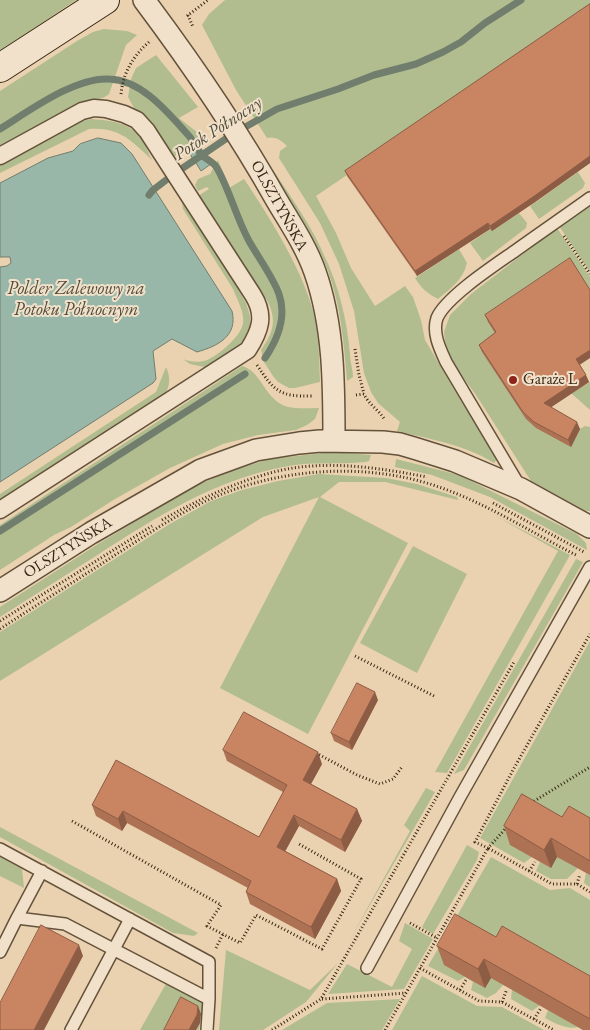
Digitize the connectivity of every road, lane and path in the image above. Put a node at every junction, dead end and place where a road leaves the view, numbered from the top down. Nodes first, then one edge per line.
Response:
1 (105, 0) edge
2 (144, 0) edge
3 (0, 68) edge
4 (0, 156) edge
5 (590, 198) edge
6 (555, 223) junction
7 (590, 274) edge
8 (334, 441) junction
9 (435, 479) dead end
10 (521, 489) junction
11 (486, 499) dead end
12 (0, 510) edge
13 (590, 527) edge
14 (590, 555) edge
15 (586, 563) edge
16 (0, 591) edge
17 (0, 621) edge
18 (0, 629) edge
19 (590, 634) edge
20 (356, 656) dead end
21 (516, 658) dead end
22 (436, 696) dead end
23 (314, 752) edge
24 (402, 767) dead end
25 (590, 767) edge
26 (526, 807) edge
27 (72, 821) dead end
28 (509, 825) edge
29 (299, 844) dead end
30 (488, 848) junction
31 (0, 849) edge
32 (535, 862) edge
33 (42, 871) junction
34 (529, 871) junction
35 (580, 874) edge
36 (577, 884) junction
37 (590, 892) edge
38 (17, 918) junction
39 (130, 919) junction
40 (405, 920) dead end
41 (437, 939) junction
42 (114, 949) junction
43 (0, 952) edge
44 (367, 968) dead end
45 (420, 968) junction
46 (466, 980) edge
47 (460, 990) junction
48 (507, 990) edge
49 (406, 993) junction
50 (209, 999) junction
51 (321, 999) junction
52 (502, 1002) junction
53 (541, 1008) edge
54 (534, 1019) junction
55 (71, 1030) edge
56 (207, 1030) edge
57 (272, 1030) edge
58 (386, 1030) edge
59 (554, 1030) edge

1 - 3 main road
2 - 8 street, OLSZTYŃSKA
4 - 12 street
5 - 6 lane
6 - 7 path
6 - 10 lane
8 - 10 street, OLSZTYŃSKA
8 - 16 street, OLSZTYŃSKA
9 - 17 path
10 - 13 street, OLSZTYŃSKA
11 - 14 path
15 - 18 path
15 - 44 lane
19 - 30 path
20 - 22 path
21 - 51 path
23 - 24 path
25 - 26 path
27 - 29 path
28 - 30 path
30 - 34 path
30 - 41 path
31 - 33 lane
32 - 34 path
33 - 38 lane
33 - 39 lane
34 - 36 path
35 - 36 path
36 - 37 path
38 - 42 lane
38 - 43 lane
39 - 42 lane
39 - 50 lane
40 - 41 path
41 - 45 path
42 - 50 lane
42 - 55 lane
45 - 47 path
45 - 49 path
46 - 47 path
47 - 52 path
48 - 52 path
49 - 51 path
49 - 58 path
50 - 56 lane
51 - 57 path
52 - 54 path
53 - 54 path
54 - 59 path

